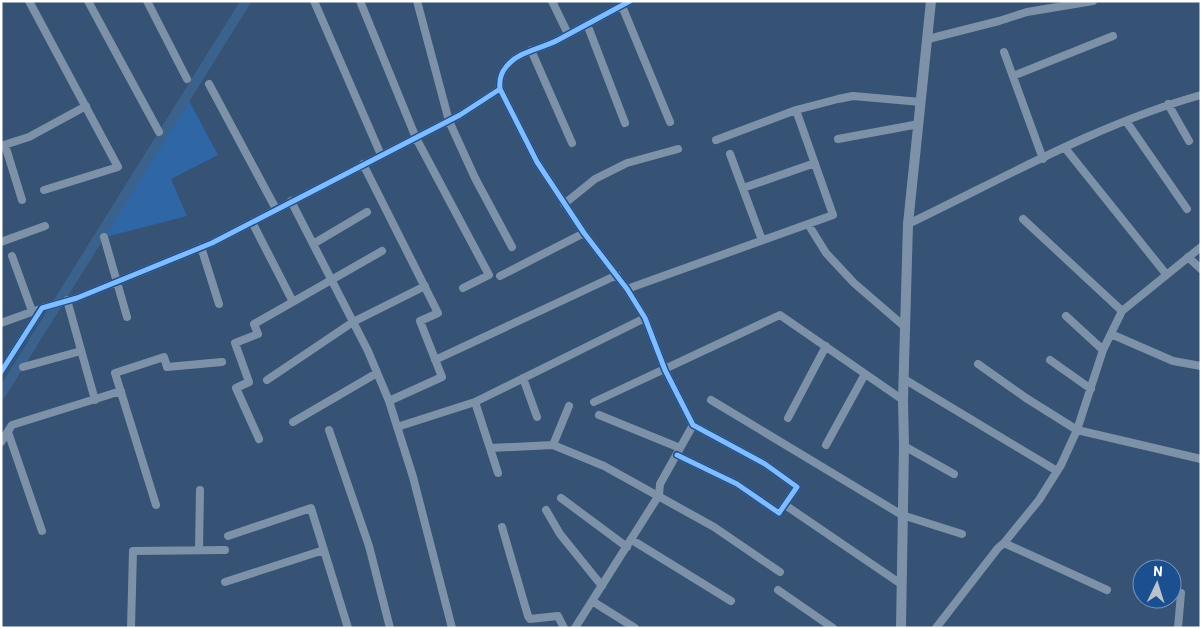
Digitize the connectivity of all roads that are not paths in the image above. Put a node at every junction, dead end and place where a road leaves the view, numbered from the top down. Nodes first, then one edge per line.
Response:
1 (29, 1) edge
2 (88, 1) edge
3 (147, 1) edge
4 (314, 1) edge
5 (360, 1) edge
6 (417, 1) edge
7 (552, 1) edge
8 (630, 1) edge
9 (931, 1) edge
10 (1093, 1) edge
11 (622, 6) junction
12 (587, 24) junction
13 (568, 34) junction
14 (1113, 36) dead end
15 (928, 39) junction
16 (531, 50) junction
17 (1004, 52) dead end
18 (1013, 76) junction
19 (187, 79) dead end
20 (209, 84) dead end
21 (500, 89) junction
22 (1201, 95) edge
23 (921, 102) junction
24 (1168, 104) junction
25 (86, 106) junction
26 (796, 110) junction
27 (1126, 120) junction
28 (449, 121) junction
29 (670, 122) dead end
30 (625, 123) dead end
31 (918, 124) junction
32 (159, 132) dead end
33 (416, 138) junction
34 (838, 139) dead end
35 (716, 140) dead end
36 (1188, 141) dead end
37 (572, 143) dead end
38 (3, 146) edge
39 (1065, 148) junction
40 (678, 149) dead end
41 (730, 154) dead end
42 (381, 155) junction
43 (1043, 159) junction
44 (815, 163) junction
45 (362, 164) junction
46 (743, 188) junction
47 (44, 190) dead end
48 (22, 200) dead end
49 (291, 201) junction
50 (564, 204) junction
51 (276, 209) junction
52 (1187, 209) dead end
53 (367, 212) dead end
54 (1024, 220) dead end
55 (252, 222) junction
56 (808, 224) junction
57 (908, 224) junction
58 (44, 226) dead end
59 (584, 233) junction
60 (104, 237) dead end
61 (762, 240) junction
62 (1, 242) edge
63 (313, 244) junction
64 (200, 247) junction
65 (512, 247) dead end
66 (1201, 247) edge
67 (382, 251) dead end
68 (12, 256) dead end
69 (1188, 257) junction
70 (1201, 269) edge
71 (1166, 274) junction
72 (617, 275) junction
73 (500, 276) dead end
74 (331, 280) junction
75 (117, 281) junction
76 (424, 286) junction
77 (463, 288) dead end
78 (627, 289) junction
79 (67, 300) junction
80 (293, 302) junction
81 (219, 304) dead end
82 (42, 308) junction
83 (32, 311) junction
84 (1122, 311) junction
85 (1066, 316) dead end
86 (127, 317) dead end
87 (644, 318) junction
88 (353, 322) junction
89 (1, 323) edge
90 (905, 327) junction
91 (1111, 334) junction
92 (826, 346) junction
93 (1103, 350) junction
94 (81, 351) junction
95 (436, 360) junction
96 (1050, 360) dead end
97 (222, 362) dead end
98 (978, 364) dead end
99 (1201, 366) edge
100 (23, 367) dead end
101 (665, 370) junction
102 (1, 372) edge
103 (377, 373) junction
104 (865, 374) junction
105 (523, 378) junction
106 (904, 379) junction
107 (267, 380) dead end
108 (1090, 389) junction
109 (121, 392) junction
110 (95, 400) junction
111 (711, 400) dead end
112 (903, 400) junction
113 (389, 401) junction
114 (475, 402) junction
115 (594, 402) dead end
116 (569, 406) dead end
117 (599, 415) dead end
118 (537, 416) dead end
119 (788, 418) dead end
120 (293, 422) dead end
121 (693, 425) junction
122 (397, 427) junction
123 (329, 430) dead end
124 (1076, 430) junction
125 (8, 432) junction
126 (260, 439) dead end
127 (1, 442) edge
128 (553, 445) junction
129 (826, 445) dead end
130 (904, 446) junction
131 (490, 448) junction
132 (678, 451) junction
133 (1201, 459) edge
134 (1057, 472) junction
135 (498, 473) dead end
136 (954, 474) dead end
137 (200, 490) dead end
138 (659, 495) junction
139 (561, 498) dead end
140 (785, 505) junction
141 (156, 506) dead end
142 (546, 510) dead end
143 (902, 515) junction
144 (502, 527) dead end
145 (42, 531) dead end
146 (962, 534) dead end
147 (228, 536) dead end
148 (629, 543) junction
149 (1004, 543) junction
150 (199, 550) junction
151 (225, 550) dead end
152 (324, 550) junction
153 (780, 572) dead end
154 (225, 582) dead end
155 (902, 584) junction
156 (602, 586) junction
157 (778, 590) dead end
158 (1106, 590) dead end
159 (592, 601) junction
160 (731, 601) dead end
161 (1180, 609) edge
162 (131, 628) edge
163 (348, 628) edge
164 (390, 628) edge
165 (452, 628) edge
166 (564, 628) edge
167 (576, 628) edge
168 (635, 628) edge
169 (833, 628) edge
170 (901, 628) edge
171 (936, 628) edge
172 (1178, 628) edge

1 - 25 street
2 - 32 street
3 - 19 street
4 - 42 street
5 - 33 street
6 - 28 street
7 - 13 street
8 - 11 street
9 - 15 street
10 - 15 street
11 - 12 street
11 - 29 street
12 - 13 street
12 - 30 street
13 - 16 street
14 - 18 street
15 - 23 street
16 - 21 street
16 - 37 street
17 - 18 street
18 - 43 street
20 - 51 street
21 - 28 street
21 - 50 street
22 - 24 street
23 - 26 street
23 - 31 street
24 - 27 street
24 - 36 street
25 - 38 street
25 - 47 street
26 - 35 street
26 - 44 street
27 - 39 street
27 - 52 street
28 - 33 street
28 - 65 street
31 - 34 street
31 - 57 street
33 - 42 street
33 - 77 street
38 - 48 street
39 - 43 street
39 - 71 street
40 - 50 street
41 - 46 street
42 - 45 street
43 - 57 street
44 - 46 street
44 - 56 street
45 - 49 street
45 - 76 street
46 - 61 street
49 - 51 street
49 - 63 street
50 - 59 street
51 - 55 street
53 - 63 street
54 - 84 street
55 - 64 street
55 - 80 street
56 - 61 street
56 - 90 street
57 - 90 street
58 - 62 street
59 - 72 street
59 - 73 street
60 - 75 street
61 - 78 street
63 - 74 street
64 - 75 street
64 - 81 street
66 - 69 street
67 - 74 street
68 - 83 street
69 - 70 street
69 - 71 street
71 - 84 street
72 - 78 street
72 - 95 street
74 - 80 street
74 - 88 street
75 - 79 street
75 - 86 street
76 - 88 street
76 - 95 street
78 - 87 street
79 - 82 street
79 - 94 street
80 - 126 street
82 - 83 street
82 - 102 street
83 - 89 street
84 - 91 street
85 - 93 street
87 - 101 street
87 - 105 street
88 - 103 street
88 - 107 street
90 - 106 street
91 - 93 street
91 - 99 street
92 - 101 street
92 - 104 street
92 - 119 street
93 - 108 street
94 - 100 street
94 - 110 street
95 - 113 street
96 - 108 street
97 - 109 street
98 - 124 street
101 - 115 street
101 - 121 street
103 - 113 street
103 - 120 street
104 - 112 street
104 - 129 street
105 - 114 street
105 - 118 street
106 - 112 street
106 - 134 street
108 - 124 street
109 - 110 street
109 - 141 street
110 - 125 street
111 - 143 street
112 - 130 street
113 - 122 street
114 - 122 street
114 - 131 street
116 - 128 street
117 - 132 street
121 - 132 street
121 - 140 street
122 - 165 street
123 - 164 street
124 - 133 street
124 - 134 street
125 - 127 street
125 - 145 street
128 - 131 street
128 - 138 street
130 - 136 street
130 - 143 street
131 - 135 street
132 - 138 street
132 - 140 street
134 - 149 street
137 - 150 street
138 - 148 street
138 - 153 street
139 - 148 street
140 - 155 street
142 - 156 street
143 - 146 street
143 - 155 street
144 - 166 street
147 - 152 street
148 - 156 street
148 - 160 street
149 - 158 street
149 - 171 street
150 - 151 street
150 - 162 street
152 - 154 street
152 - 163 street
155 - 170 street
156 - 159 street
157 - 169 street
159 - 167 street
159 - 168 street
161 - 172 street

